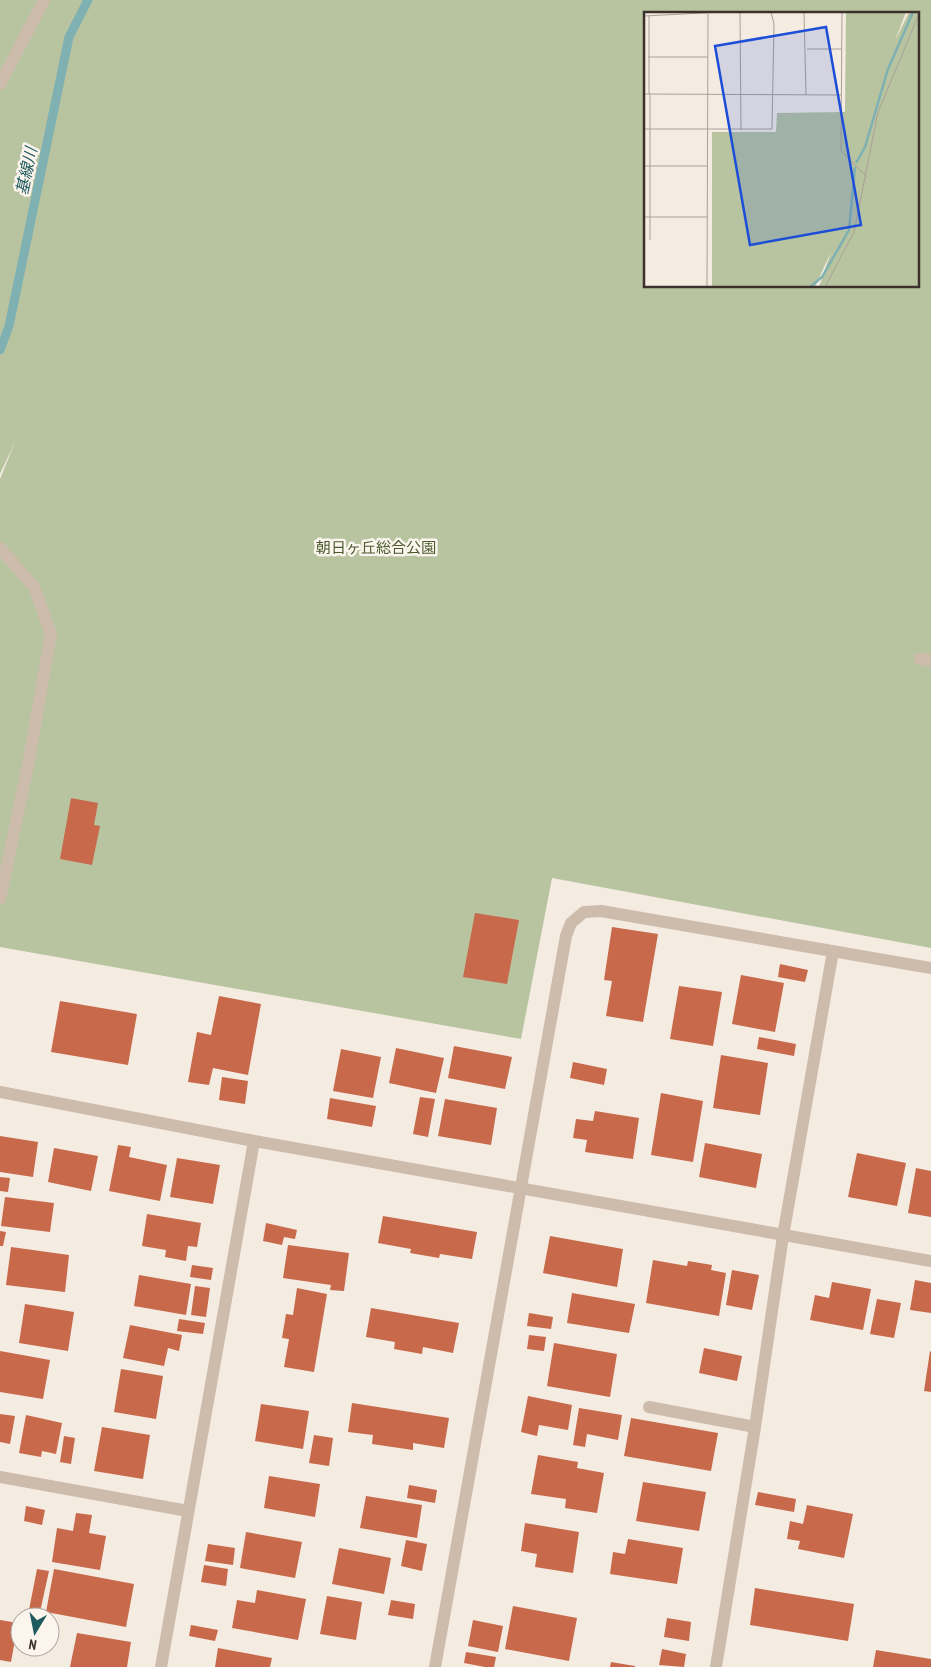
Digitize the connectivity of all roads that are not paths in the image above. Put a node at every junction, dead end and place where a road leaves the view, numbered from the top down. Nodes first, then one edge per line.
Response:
1 (44, 0) edge
2 (0, 84) edge
3 (0, 548) edge
4 (0, 898) edge
5 (833, 951) junction
6 (931, 968) edge
7 (0, 1092) edge
8 (254, 1140) junction
9 (521, 1188) junction
10 (783, 1236) junction
11 (931, 1261) edge
12 (649, 1407) dead end
13 (756, 1427) junction
14 (0, 1477) edge
15 (188, 1511) junction
16 (161, 1667) edge
17 (435, 1667) edge
18 (716, 1667) edge

1 - 2 street
3 - 4 street
5 - 6 street
5 - 9 street
5 - 10 street
7 - 8 street
8 - 9 street
8 - 15 street
9 - 10 street
9 - 17 street
10 - 11 street
10 - 13 street
12 - 13 street
13 - 18 street
14 - 15 street
15 - 16 street

